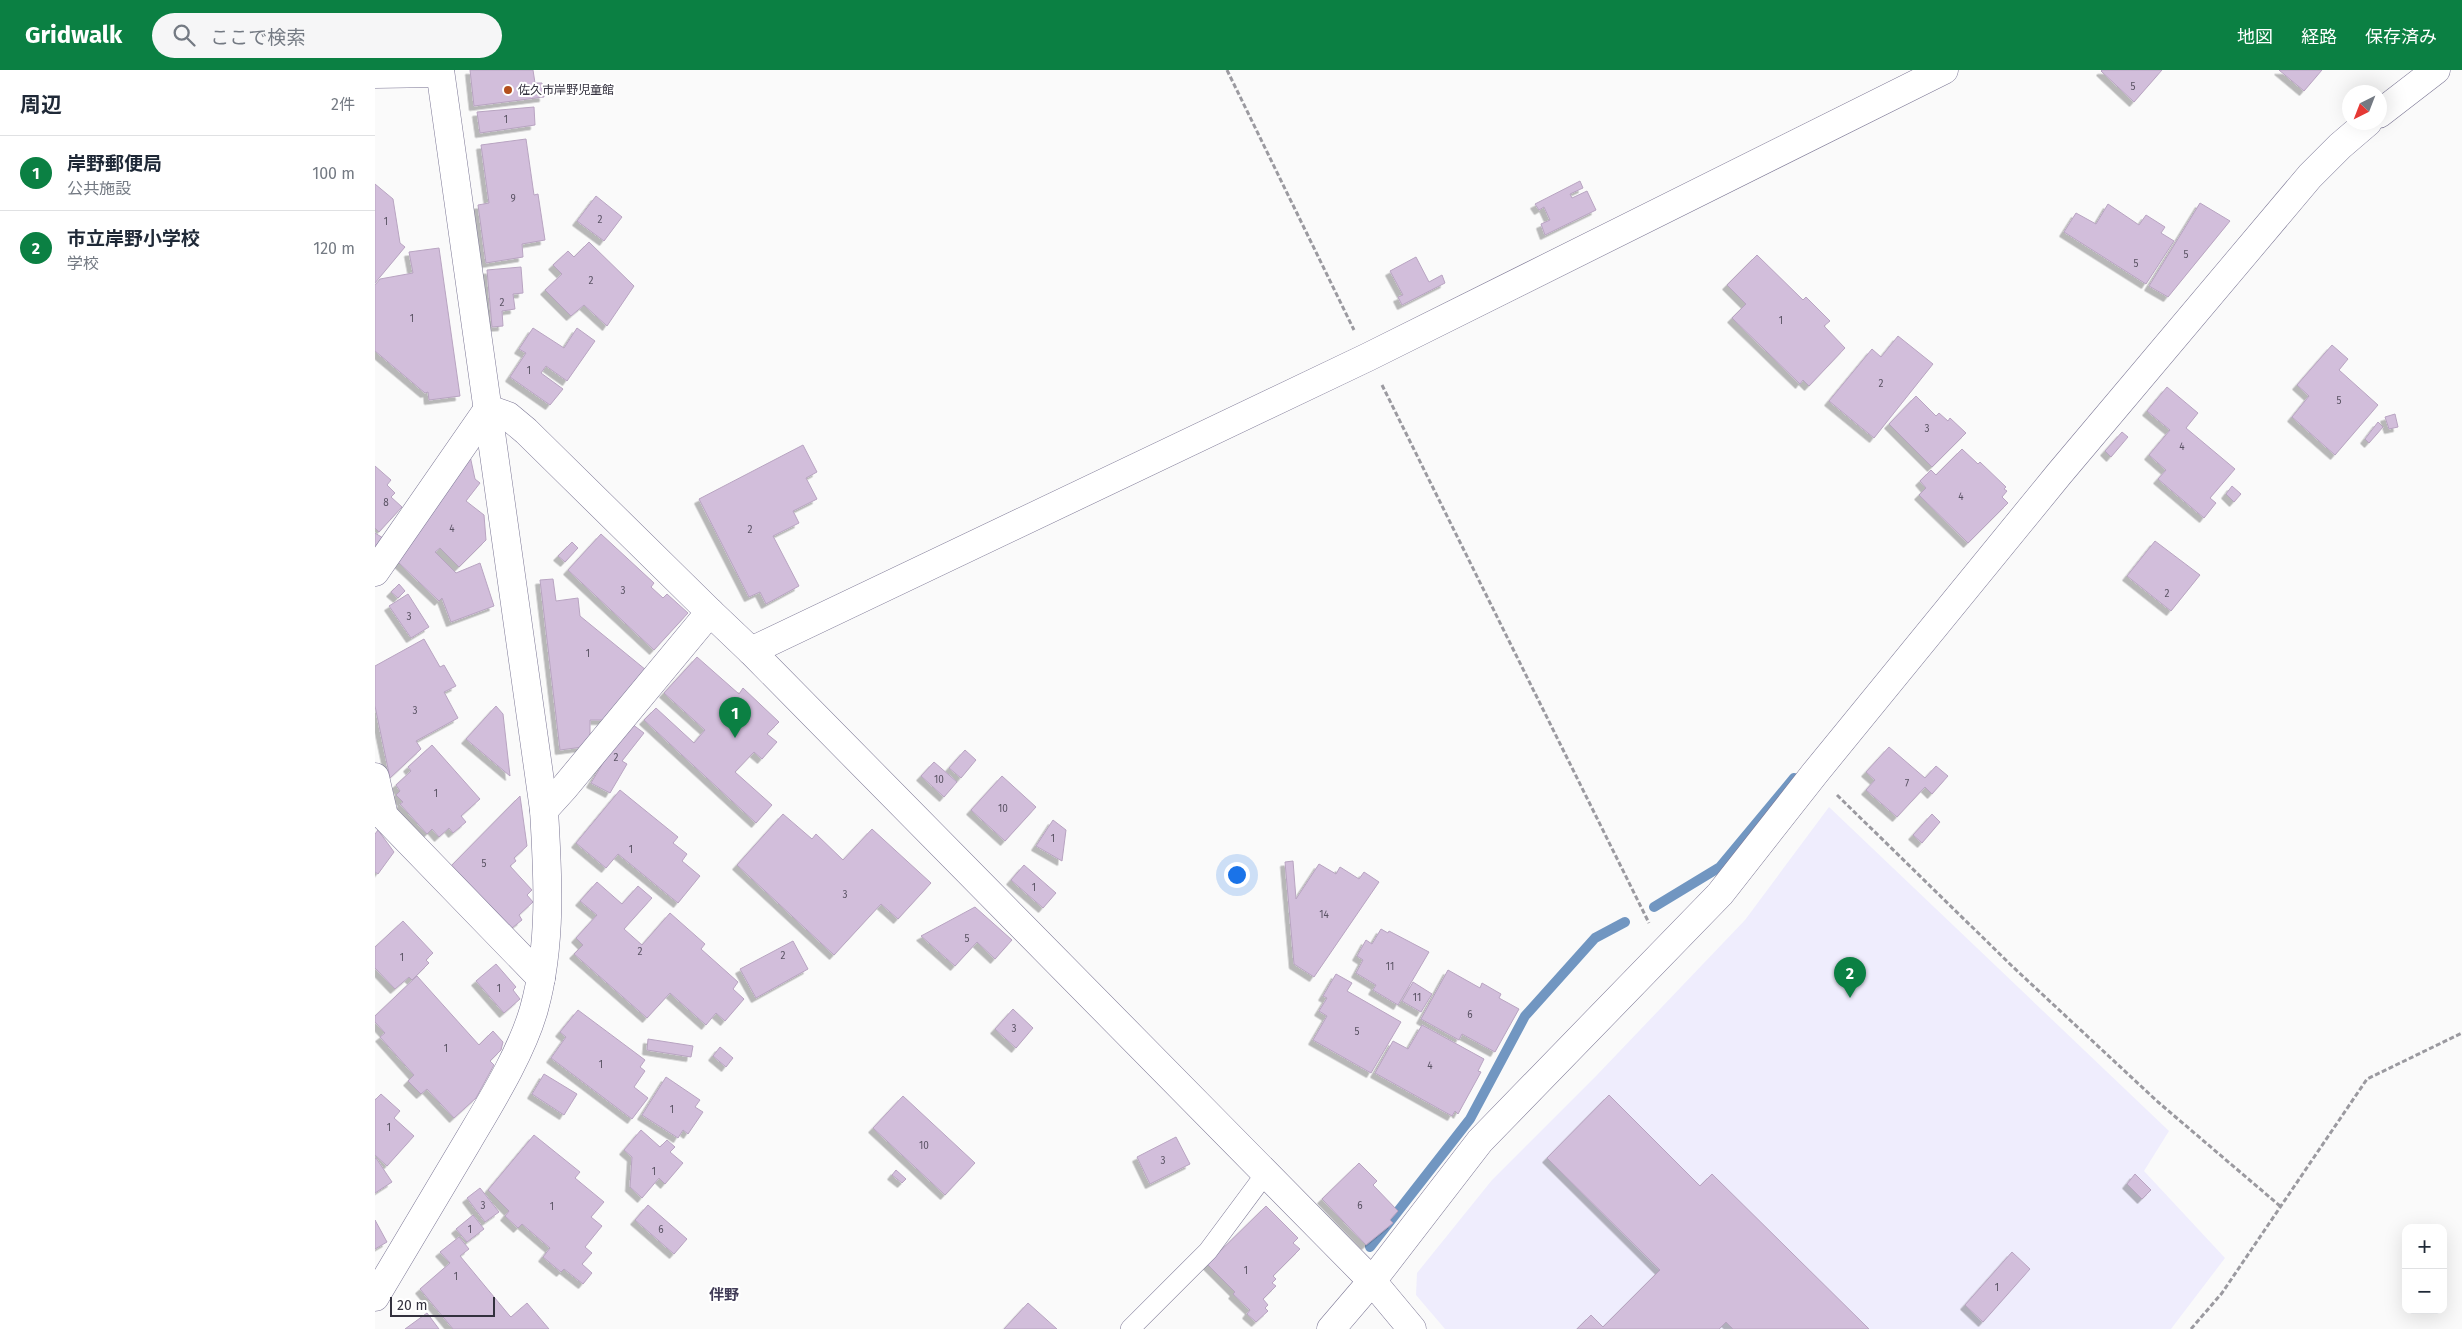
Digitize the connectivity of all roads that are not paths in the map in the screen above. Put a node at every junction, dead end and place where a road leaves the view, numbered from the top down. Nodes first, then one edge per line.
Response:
1 (1943, 70) edge
2 (2436, 70) edge
3 (440, 71) edge
4 (375, 74) edge
5 (2387, 108) edge
6 (2359, 130) edge
7 (488, 409) junction
8 (375, 572) edge
9 (709, 612) junction
10 (751, 651) junction
11 (375, 777) edge
12 (544, 810) junction
13 (541, 978) junction
14 (1266, 1173) junction
15 (1372, 1282) junction
16 (375, 1297) edge
17 (1129, 1329) edge
18 (1331, 1329) edge
19 (1413, 1329) edge

1 - 10 street
2 - 5 street
3 - 4 street
3 - 7 street
6 - 15 street
7 - 8 street
7 - 9 street
7 - 12 street
9 - 10 street
9 - 12 street
10 - 14 street
11 - 13 street
12 - 13 street
13 - 16 street
14 - 15 street
14 - 17 lane
15 - 18 street
15 - 19 street

